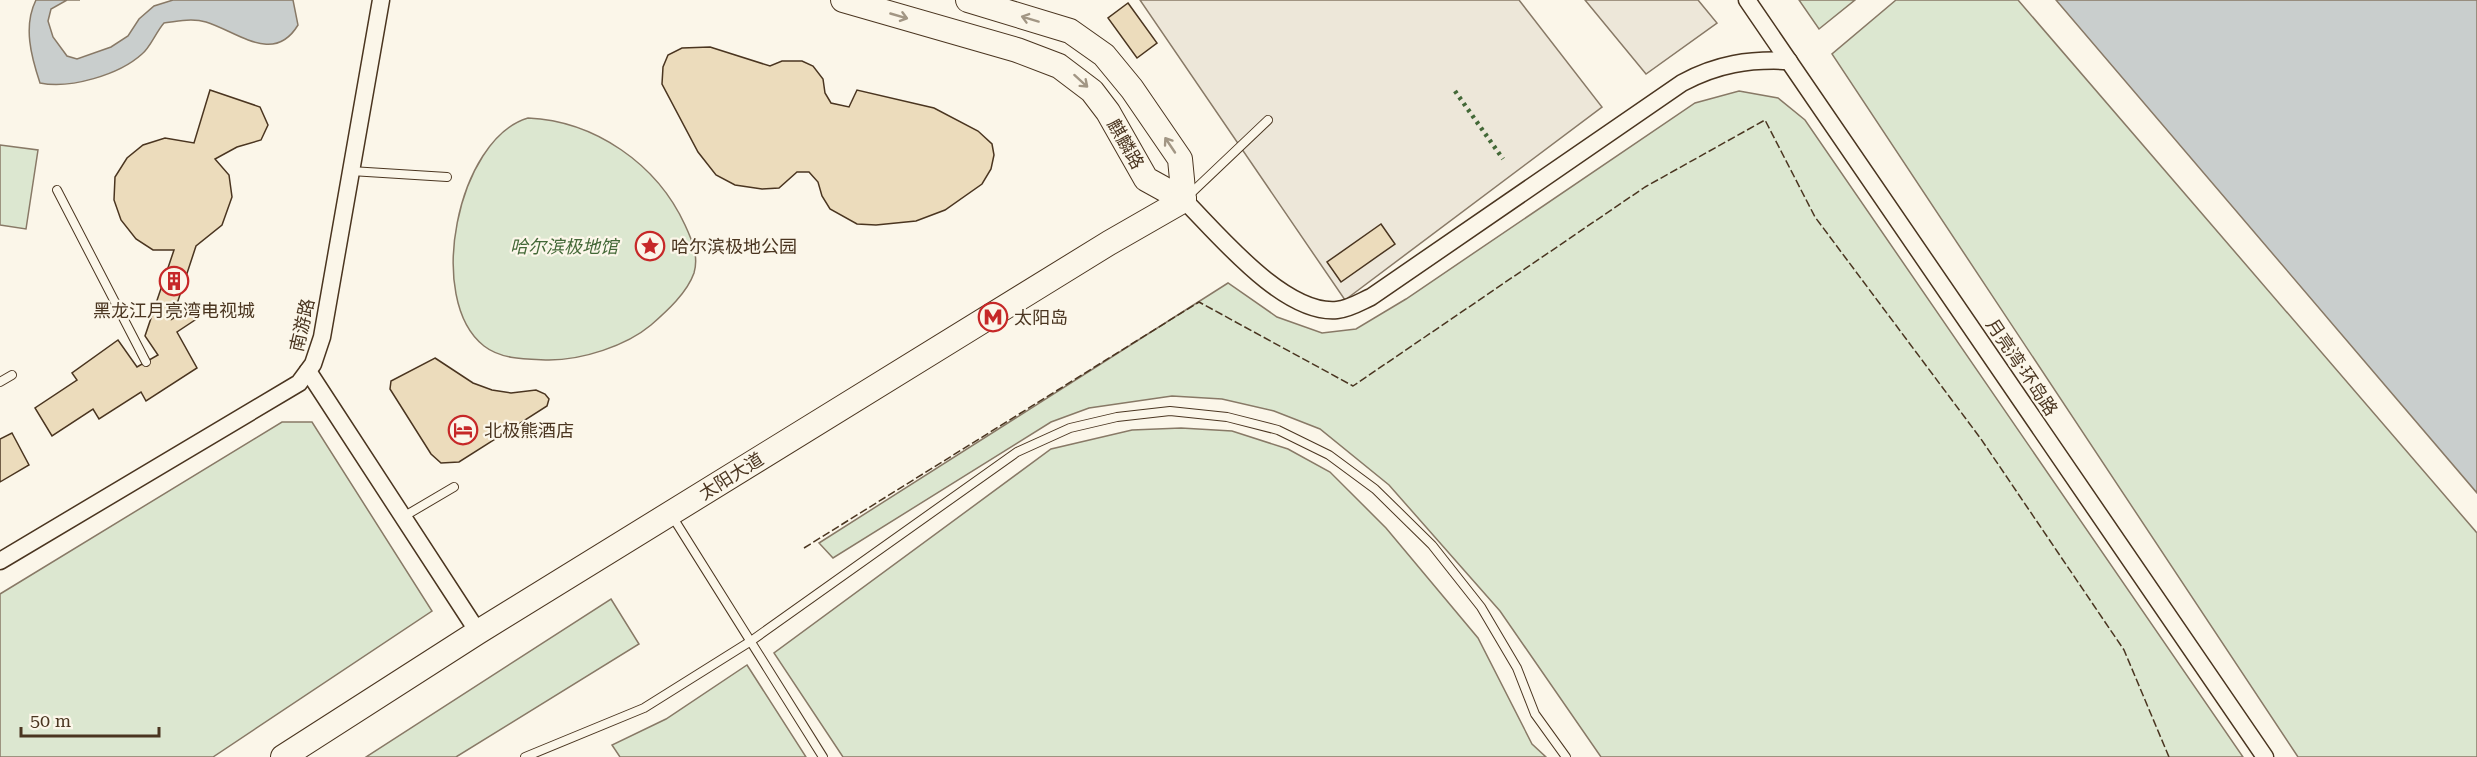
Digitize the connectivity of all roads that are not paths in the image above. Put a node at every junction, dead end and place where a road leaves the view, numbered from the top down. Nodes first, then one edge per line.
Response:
1 (381, 0) edge
2 (843, 0) edge
3 (968, 0) edge
4 (1747, 0) edge
5 (1789, 61) junction
6 (1268, 120) dead end
7 (351, 171) junction
8 (447, 177) dead end
9 (57, 190) dead end
10 (1184, 200) junction
11 (146, 362) dead end
12 (308, 371) junction
13 (12, 375) dead end
14 (0, 382) edge
15 (454, 487) dead end
16 (670, 513) junction
17 (403, 517) junction
18 (0, 561) edge
19 (478, 632) junction
20 (751, 641) junction
21 (283, 757) edge
22 (525, 757) edge
23 (823, 757) edge
24 (1566, 757) edge
25 (2265, 757) edge

1 - 7 street, 南游路
2 -> 10 main road, 麒麟路
10 -> 3 main road, 麒麟路
4 - 5 street, 月亮湾·环岛路
5 - 10 street
5 - 25 street, 月亮湾·环岛路
6 - 10 lane
7 - 8 lane
7 - 12 street, 南游路
9 - 11 lane
10 - 16 main road, 太阳大道
12 - 17 street
12 - 18 street, 南游路
13 - 14 lane
15 - 17 lane
16 - 19 main road, 太阳大道
16 - 20 lane
17 - 19 street
19 - 21 main road, 太阳大道
20 - 22 lane
20 - 23 lane
20 - 24 lane

